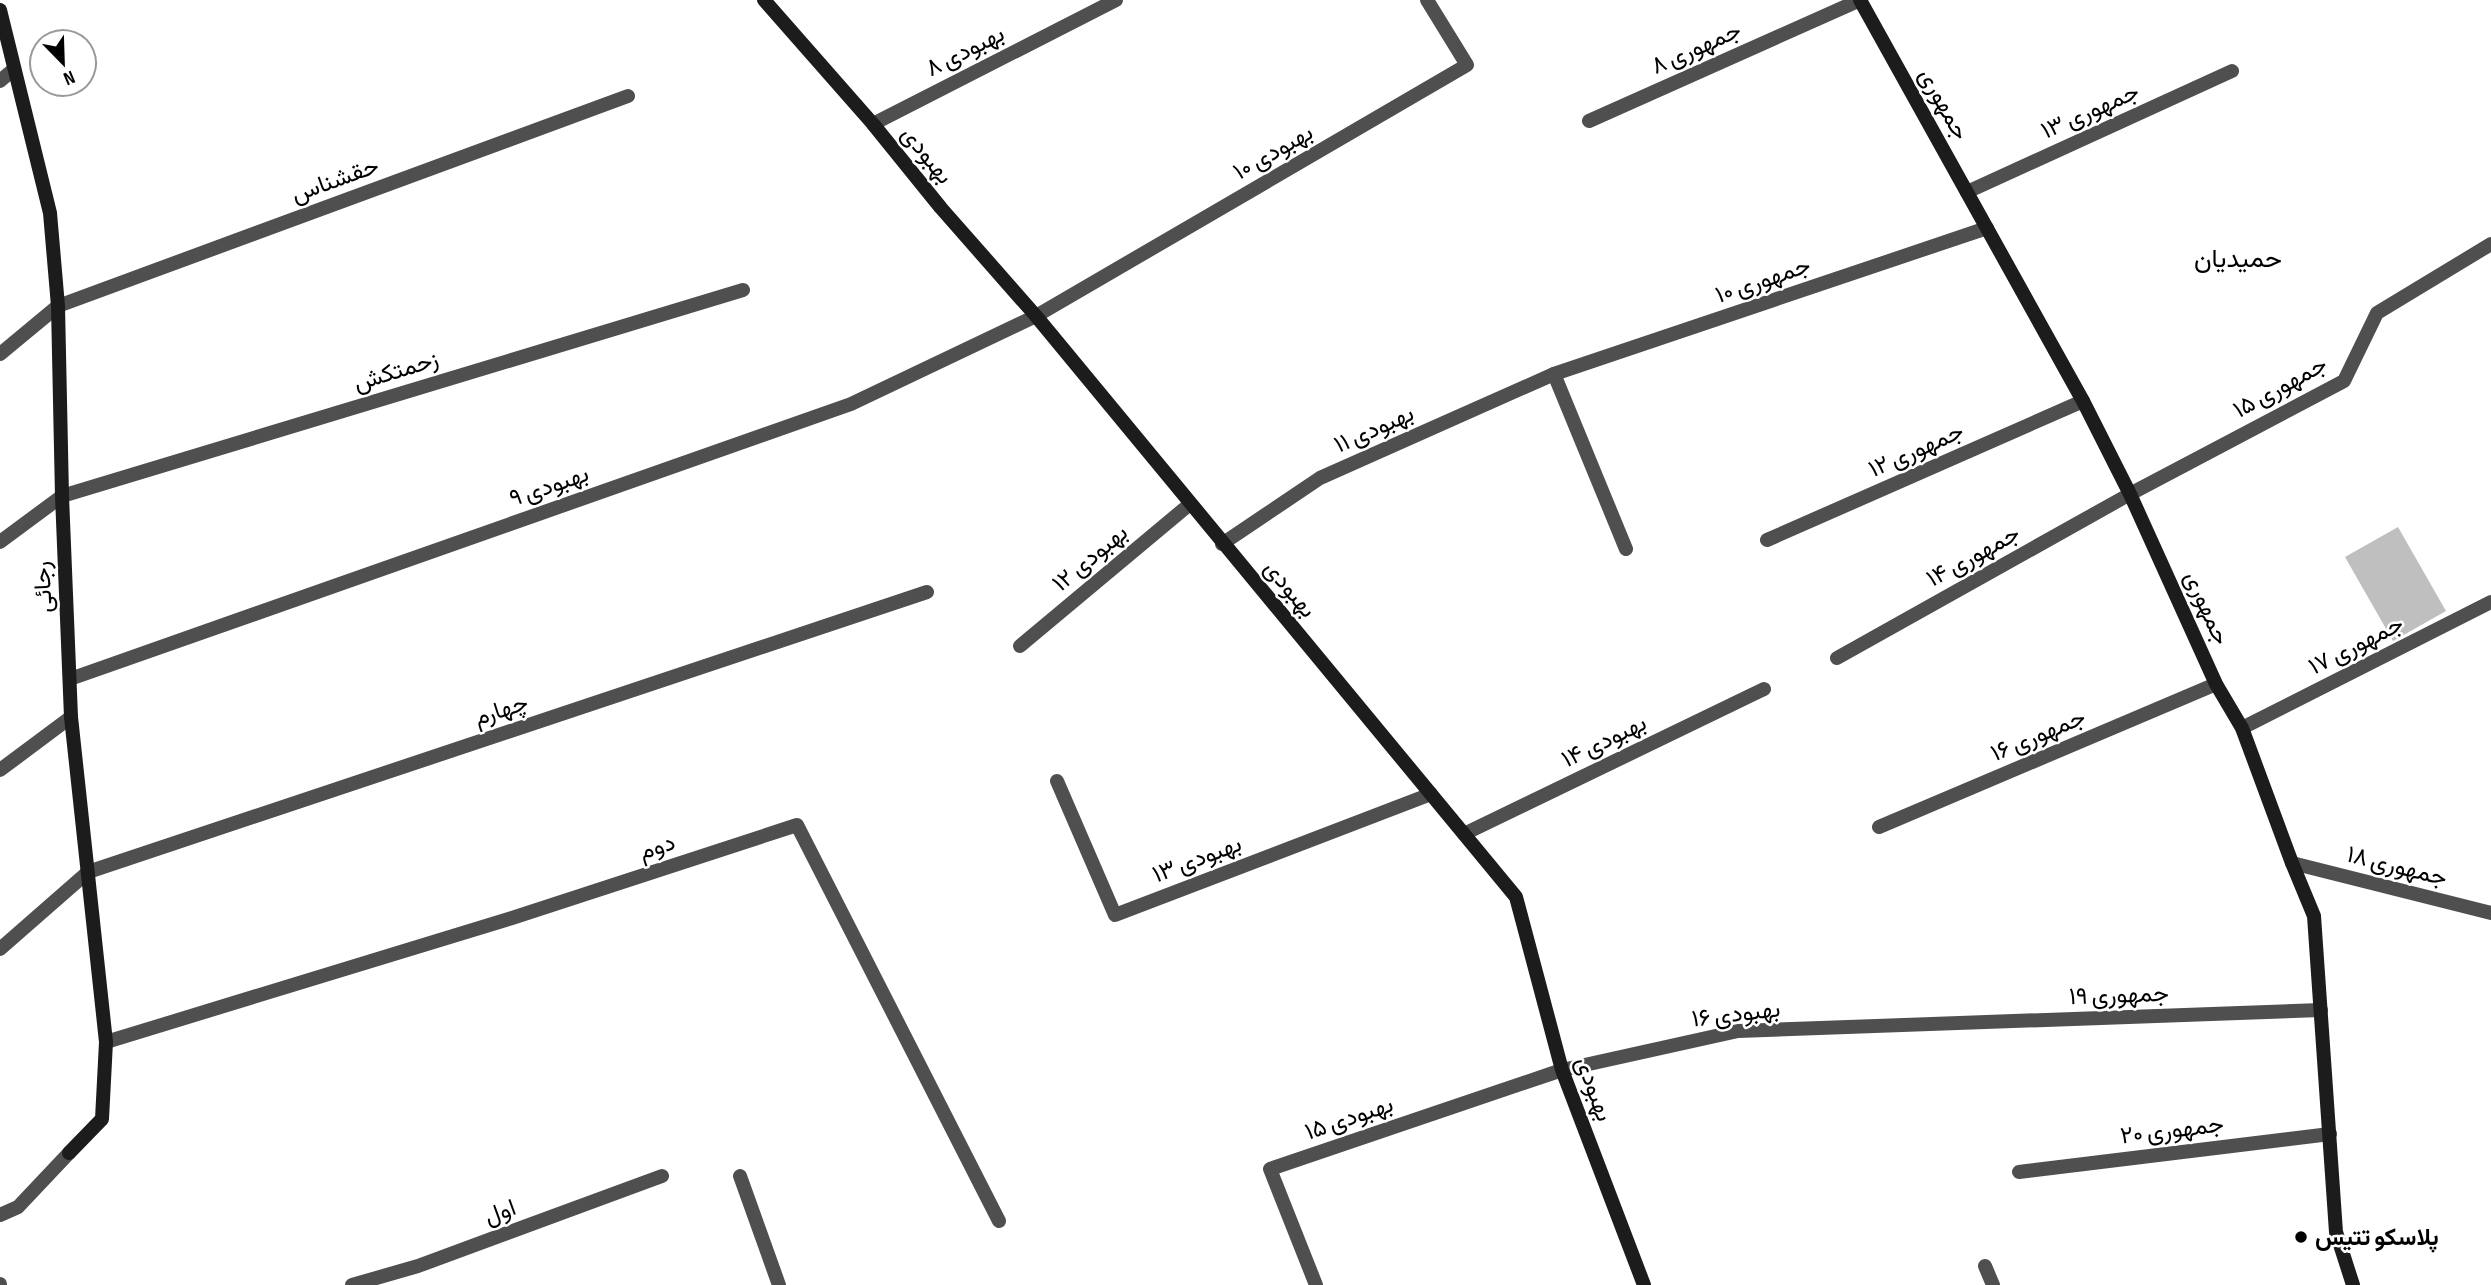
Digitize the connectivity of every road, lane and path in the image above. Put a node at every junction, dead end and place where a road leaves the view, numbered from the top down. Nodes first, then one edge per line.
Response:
1 (764, 0) edge
2 (1116, 0) edge
3 (1427, 0) edge
4 (1860, 0) edge
5 (0, 10) edge
6 (14, 69) junction
7 (2232, 71) dead end
8 (0, 81) edge
9 (628, 96) dead end
10 (1589, 121) dead end
11 (873, 124) junction
12 (1967, 192) junction
13 (1987, 228) junction
14 (2491, 244) edge
15 (743, 290) dead end
16 (58, 306) junction
17 (1036, 316) junction
18 (0, 354) edge
19 (1554, 374) junction
20 (2083, 401) junction
21 (2130, 494) junction
22 (62, 496) junction
23 (1189, 505) junction
24 (1768, 540) dead end
25 (0, 542) edge
26 (1222, 544) junction
27 (1626, 549) dead end
28 (927, 592) dead end
29 (2491, 602) edge
30 (1020, 646) dead end
31 (1837, 658) dead end
32 (70, 679) junction
33 (2216, 684) junction
34 (1765, 689) dead end
35 (71, 717) junction
36 (2242, 728) junction
37 (0, 770) edge
38 (1057, 781) dead end
39 (1432, 794) junction
40 (1879, 827) dead end
41 (1464, 834) junction
42 (2292, 863) junction
43 (88, 872) junction
44 (2491, 912) edge
45 (0, 949) edge
46 (2321, 1010) junction
47 (1920, 1026) joint
48 (106, 1042) junction
49 (1562, 1070) junction
50 (2330, 1134) junction
51 (2019, 1172) dead end
52 (662, 1176) dead end
53 (740, 1177) dead end
54 (0, 1215) edge
55 (999, 1221) dead end
56 (1985, 1266) dead end
57 (352, 1285) edge
58 (779, 1285) edge
59 (1316, 1285) edge
60 (1644, 1285) edge
61 (1993, 1285) edge
62 (2353, 1285) edge

1 - 11 street, بهبودی
2 - 11 street, بهبودی ۸
3 - 17 street, بهبودی ۱۰
4 - 10 street, جمهوری ۸
4 - 12 street, جمهوری
5 - 6 street, رجائی
6 - 8 street
6 - 16 street, رجائی
7 - 12 street, جمهوری ۱۳
9 - 16 street, حقشناس
11 - 17 street, بهبودی
12 - 13 street, جمهوری
13 - 19 street, جمهوری ۱۰
13 - 20 street, جمهوری
14 - 21 street, جمهوری ۱۵
15 - 22 street, زحمتکش
16 - 18 street, حقشناس
16 - 22 street, رجائی
17 - 23 street, بهبودی
17 - 32 street, بهبودی ۹
19 - 26 street, بهبودی ۱۱
19 - 27 street
20 - 21 street, جمهوری
20 - 24 street, جمهوری ۱۲
21 - 31 street, جمهوری ۱۴
21 - 33 street, جمهوری
22 - 25 street, زحمتکش
22 - 32 street, رجائی
23 - 26 street, بهبودی
23 - 30 street, بهبودی ۱۲
26 - 39 street, بهبودی
28 - 43 street, چهارم
29 - 36 street, جمهوری ۱۷
32 - 35 street, رجائی
33 - 36 street, جمهوری
33 - 40 street, جمهوری ۱۶
34 - 41 street, بهبودی ۱۴
35 - 37 street
35 - 43 street, رجائی
36 - 42 street, جمهوری
38 - 39 street, بهبودی ۱۳
39 - 41 street, بهبودی
41 - 49 street, بهبودی
42 - 44 street, جمهوری ۱۸
42 - 46 street, جمهوری
43 - 45 street
43 - 48 street, رجائی
46 - 47 street, جمهوری ۱۹
46 - 50 street, جمهوری
47 - 49 street, بهبودی ۱۶
48 - 54 street, رجائی
48 - 55 street, دوم
49 - 59 street, بهبودی ۱۵
49 - 60 street, بهبودی
50 - 51 street, جمهوری ۲۰
50 - 62 street, جمهوری
52 - 57 street, اول
53 - 58 street
56 - 61 street

